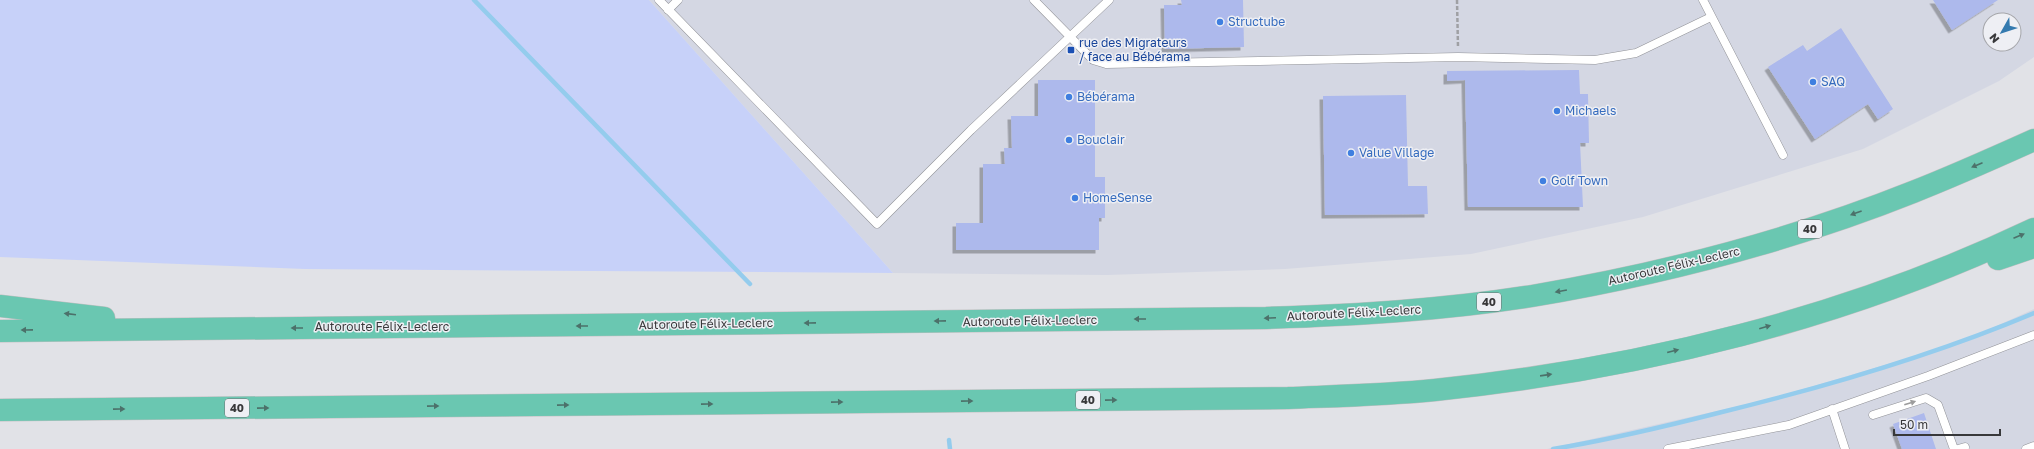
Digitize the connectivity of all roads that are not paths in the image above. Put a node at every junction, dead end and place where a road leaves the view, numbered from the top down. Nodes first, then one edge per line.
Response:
1 (659, 0) edge
2 (678, 0) edge
3 (1034, 0) edge
4 (1109, 0) edge
5 (1703, 0) edge
6 (668, 10) junction
7 (1711, 17) junction
8 (1070, 37) junction
9 (2034, 136) edge
10 (2034, 140) edge
11 (2013, 150) junction
12 (1783, 155) dead end
13 (2034, 229) edge
14 (2034, 247) edge
15 (1839, 305) junction
16 (0, 306) edge
17 (192, 329) junction
18 (0, 331) edge
19 (2034, 335) edge
20 (1832, 409) junction
21 (0, 410) edge
22 (80, 410) junction
23 (1873, 415) dead end
24 (0, 421) edge
25 (2034, 446) edge
26 (1668, 449) edge
27 (1845, 449) edge
28 (1954, 449) edge
29 (2026, 449) edge

1 - 6 lane
2 - 6 lane
3 - 8 lane
4 - 8 lane
5 - 7 lane
6 - 8 lane
7 - 8 lane
7 - 12 lane
9 - 11 highway
10 - 11 highway, Autoroute Félix-Leclerc / 40
11 -> 17 highway, Autoroute Félix-Leclerc / 40
15 -> 13 highway, 40
14 - 15 highway
22 -> 15 highway, 40
17 -> 16 highway
17 -> 18 highway, Autoroute Félix-Leclerc / 40
19 - 20 lane
20 - 26 lane
20 - 27 lane
21 - 22 highway, 40
22 - 24 highway
23 -> 28 lane
25 - 29 lane

